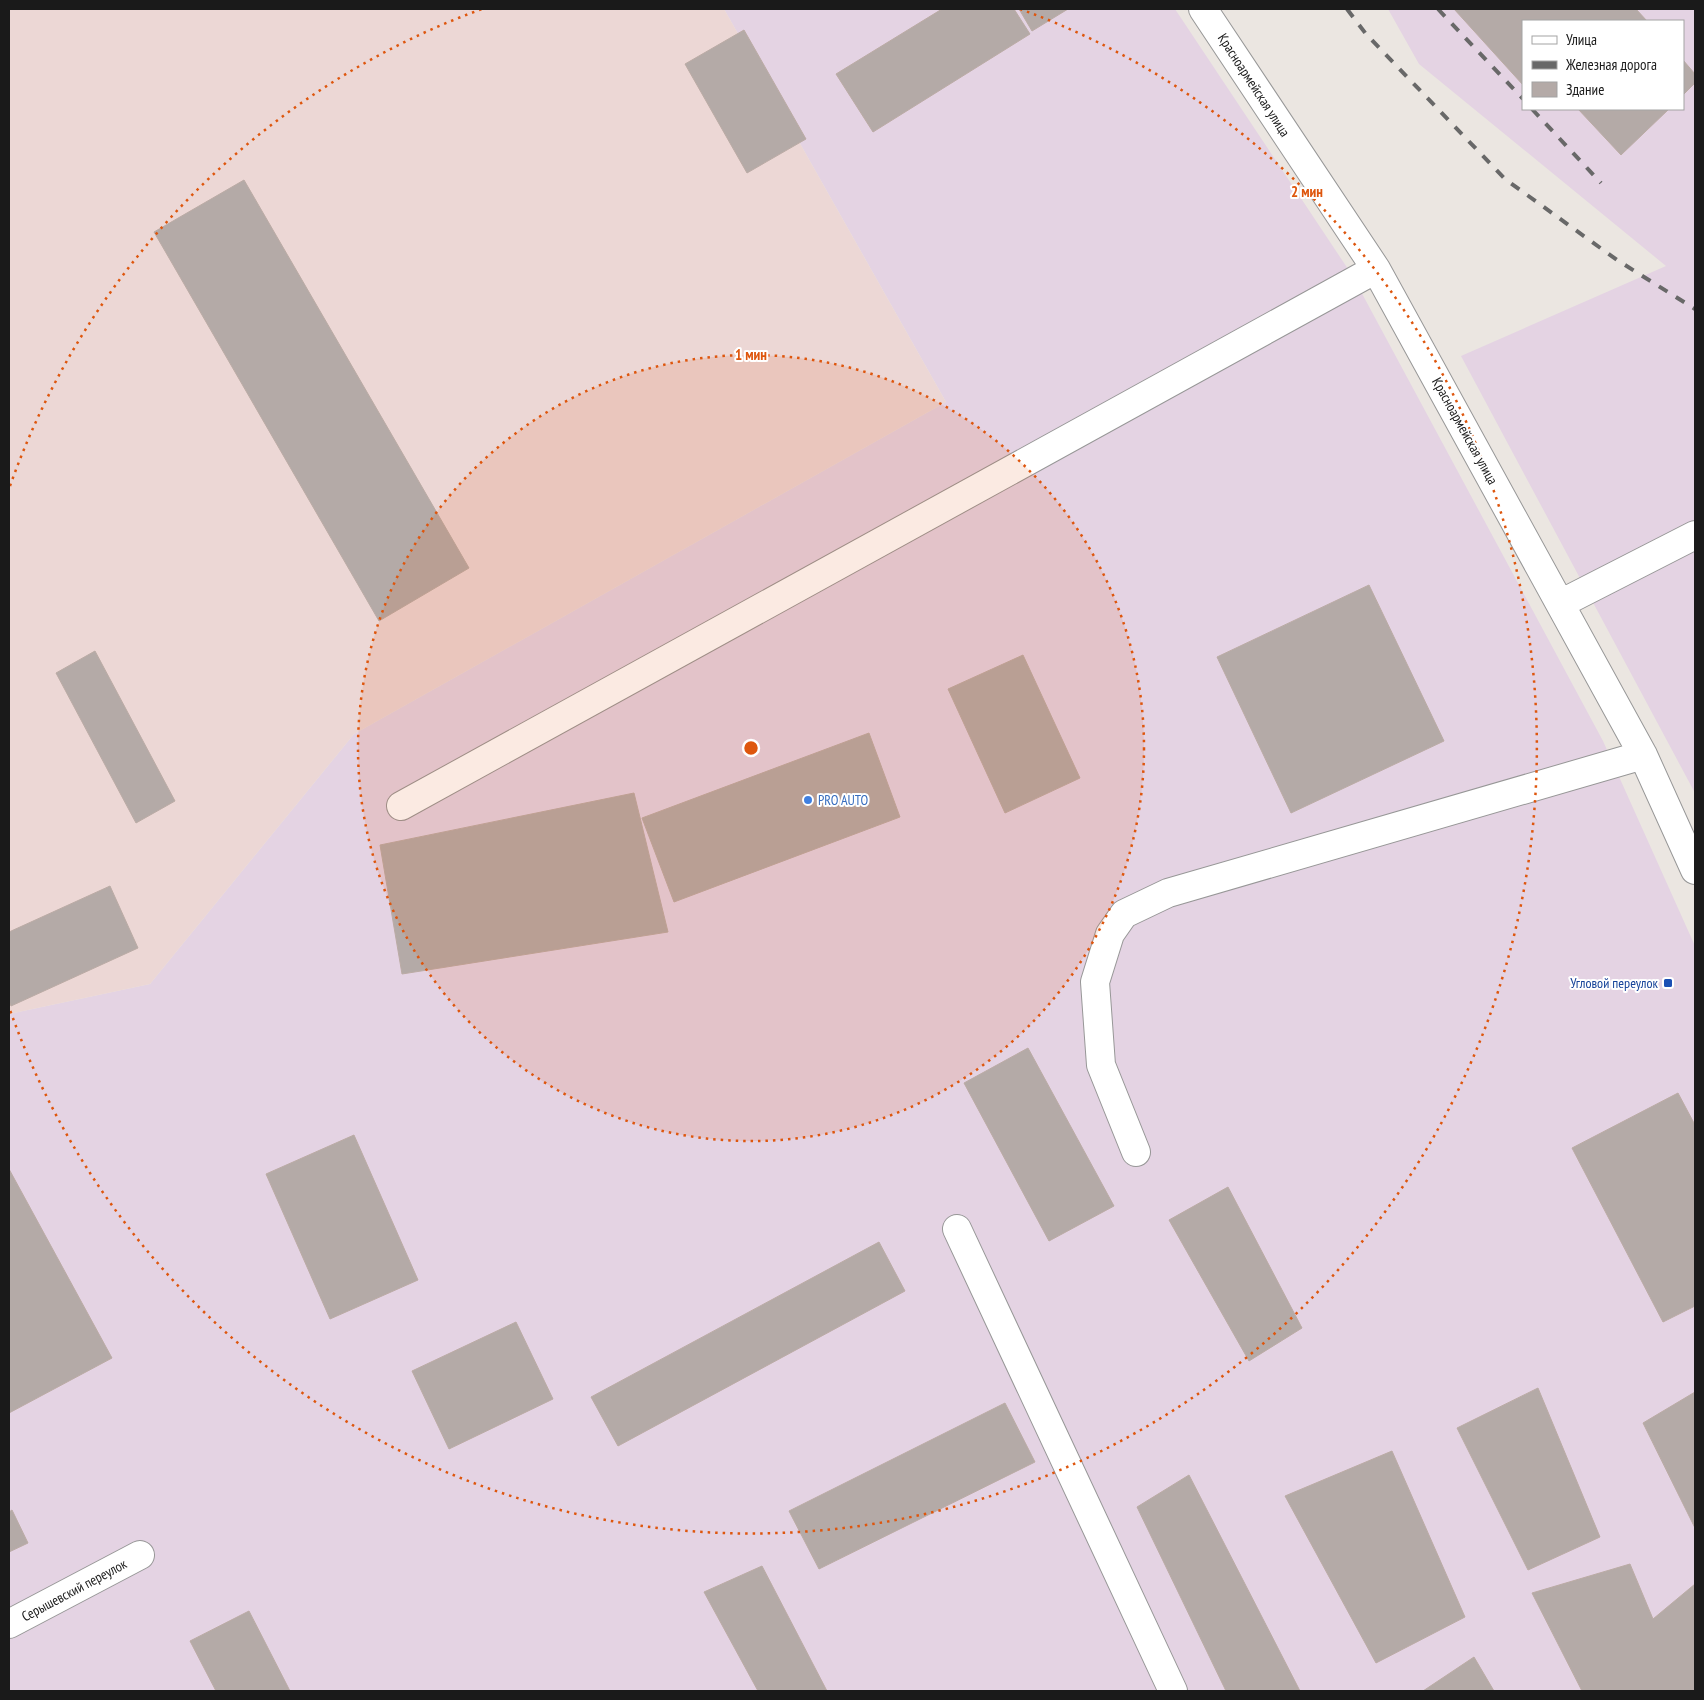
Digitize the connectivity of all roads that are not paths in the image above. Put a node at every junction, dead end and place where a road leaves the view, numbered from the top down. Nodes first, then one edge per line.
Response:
1 (1203, 9) edge
2 (1376, 269) junction
3 (1695, 535) edge
4 (1560, 604) junction
5 (1643, 754) junction
6 (400, 806) dead end
7 (1695, 870) edge
8 (1136, 1152) dead end
9 (957, 1229) dead end
10 (140, 1555) dead end
11 (9, 1624) edge
12 (1173, 1691) edge

1 - 2 street, Красноармейская улица
2 - 4 street, Красноармейская улица
2 - 6 street
3 - 4 street
4 - 5 street, Красноармейская улица
5 - 7 street, Красноармейская улица
5 - 8 street
9 - 12 street
10 - 11 street, Серышевский переулок

